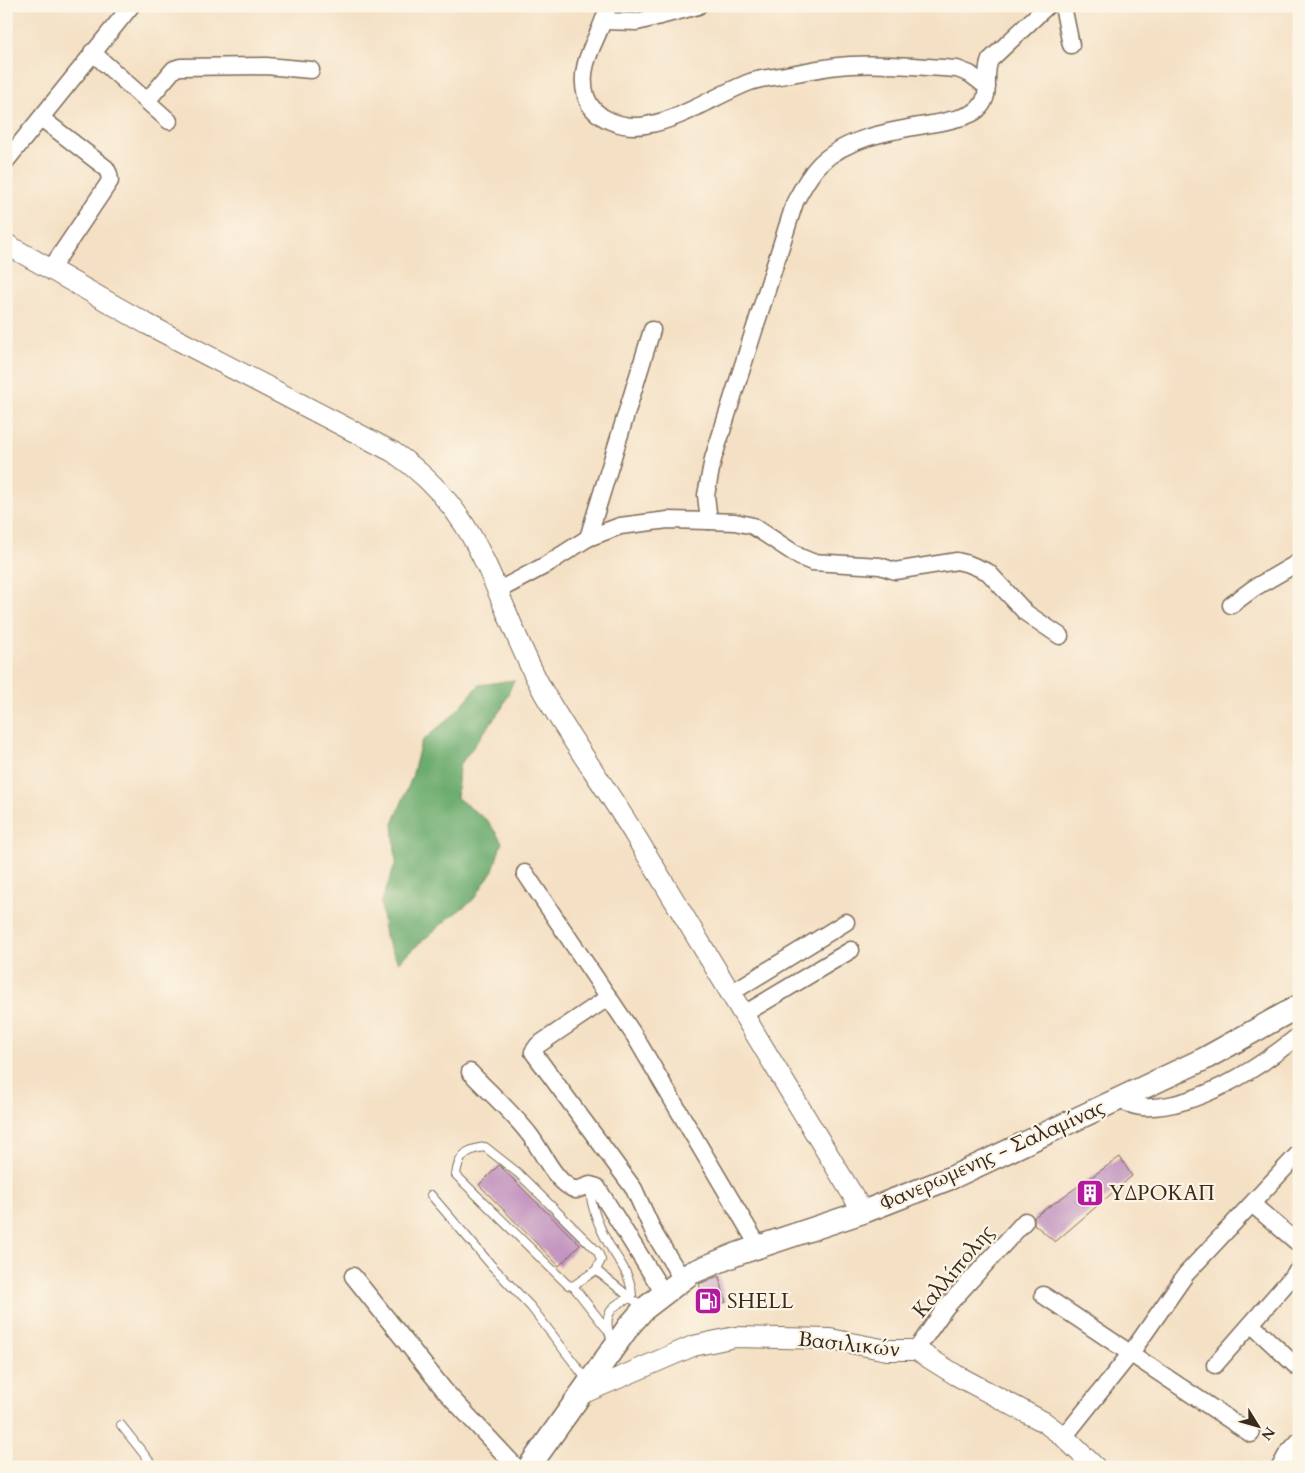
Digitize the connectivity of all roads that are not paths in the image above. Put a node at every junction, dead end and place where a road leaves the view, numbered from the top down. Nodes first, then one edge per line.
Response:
1 (131, 6) edge
2 (698, 6) edge
3 (1046, 6) edge
4 (1063, 6) edge
5 (606, 14) edge
6 (1071, 45) dead end
7 (92, 52) junction
8 (311, 70) dead end
9 (987, 87) junction
10 (147, 101) junction
11 (41, 118) junction
12 (169, 121) dead end
13 (6, 161) edge
14 (6, 244) edge
15 (50, 270) junction
16 (652, 330) dead end
17 (709, 521) junction
18 (588, 538) junction
19 (1299, 562) edge
20 (499, 590) junction
21 (1231, 605) dead end
22 (1060, 636) dead end
23 (525, 873) dead end
24 (846, 922) dead end
25 (851, 950) dead end
26 (731, 993) junction
27 (609, 997) junction
28 (1299, 1006) edge
29 (744, 1014) junction
30 (1278, 1019) junction
31 (1299, 1036) edge
32 (470, 1072) dead end
33 (1116, 1099) junction
34 (1299, 1153) edge
35 (590, 1184) junction
36 (431, 1195) dead end
37 (1252, 1204) junction
38 (863, 1212) junction
39 (1025, 1221) dead end
40 (1299, 1244) edge
41 (759, 1247) junction
42 (1299, 1268) edge
43 (596, 1270) junction
44 (353, 1276) dead end
45 (682, 1279) junction
46 (573, 1286) junction
47 (664, 1292) junction
48 (1044, 1295) dead end
49 (638, 1304) junction
50 (1251, 1324) junction
51 (610, 1336) junction
52 (916, 1350) junction
53 (1131, 1353) junction
54 (1215, 1365) dead end
55 (1297, 1367) dead end
56 (583, 1388) junction
57 (121, 1425) dead end
58 (1251, 1434) dead end
59 (1064, 1437) junction
60 (1299, 1440) edge
61 (154, 1467) edge
62 (516, 1467) edge
63 (529, 1467) edge
64 (1095, 1467) edge
65 (1280, 1467) edge

1 - 7 street
2 - 5 street
3 - 9 street
4 - 6 street
5 - 9 street
7 - 10 street
7 - 11 street
8 - 10 street
9 - 17 street
10 - 12 street
11 - 13 street
11 - 15 street
14 - 15 street
15 - 20 street
16 - 18 street
17 - 18 street
17 - 22 street
18 - 20 street
19 - 21 street
20 - 26 street
23 - 27 street
24 - 26 street
25 - 29 street
26 - 29 street
27 - 41 street
27 - 45 street
28 - 30 main road, Φανερωμενης - Σαλαμίνας
29 - 38 street
30 - 31 street
30 - 33 main road, Φανερωμενης - Σαλαμίνας
31 - 33 street
32 - 35 street
33 - 38 main road, Φανερωμενης - Σαλαμίνας
34 - 37 street
35 - 47 street
35 - 49 lane
36 - 56 lane
37 - 40 street
37 - 53 street
38 - 41 main road, Φανερωμενης - Σαλαμίνας
39 - 52 street, Καλλίπολης
41 - 45 main road, Φανερωμενης - Σαλαμίνας
42 - 50 street
43 - 46 lane
43 - 46 lane
43 - 49 lane
44 - 62 street
45 - 47 main road, Φανερωμενης - Σαλαμίνας
46 - 51 lane
47 - 49 main road, Φανερωμενης - Σαλαμίνας
48 - 53 street
49 - 51 main road, Φανερωμενης - Σαλαμίνας
50 - 54 street
50 - 55 street
51 - 56 main road, Φανερωμενης - Σαλαμίνας
52 - 56 street, Βασιλικών
52 - 59 street, Βασιλικών
53 - 58 street
53 - 59 street
56 - 63 main road, Φανερωμενης - Σαλαμίνας
57 - 61 lane
59 - 64 street, Βασιλικών
60 - 65 street

